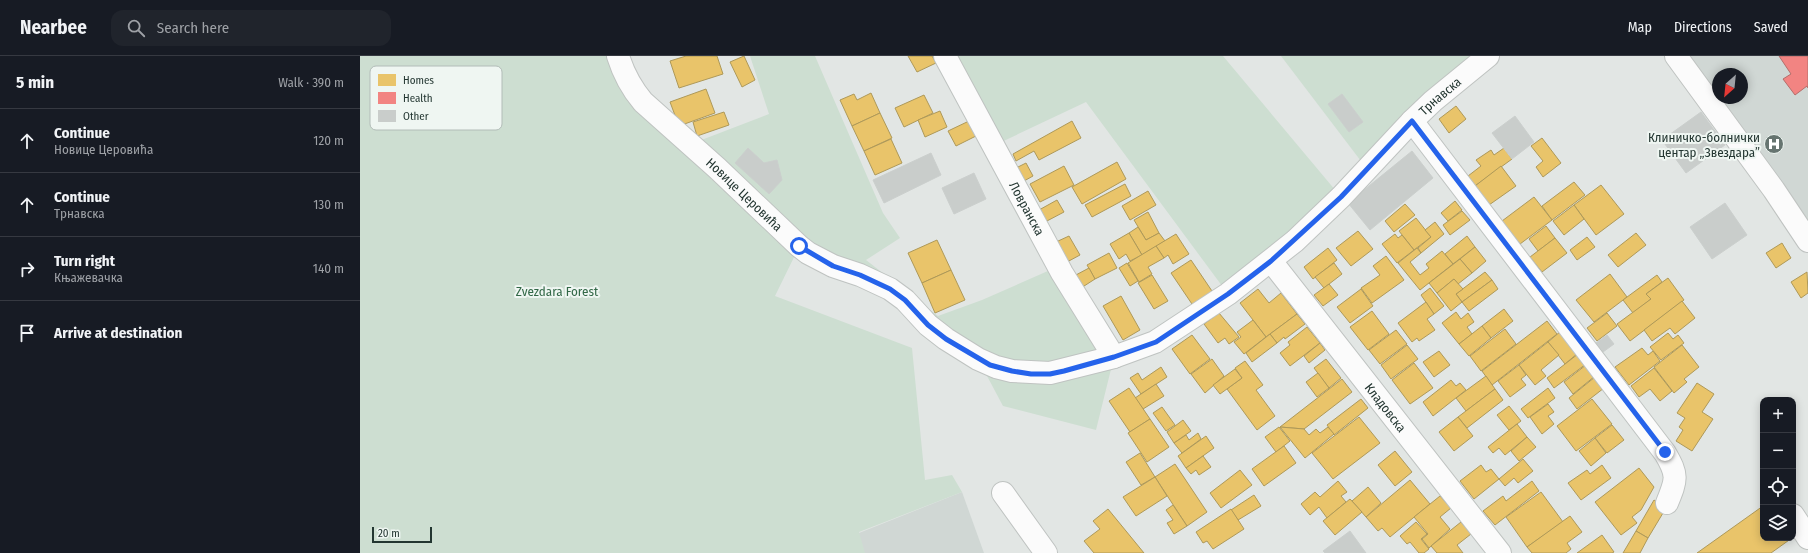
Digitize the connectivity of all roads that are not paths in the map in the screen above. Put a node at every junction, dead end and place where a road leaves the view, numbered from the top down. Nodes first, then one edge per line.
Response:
1 (618, 56) edge
2 (945, 56) edge
3 (1488, 56) edge
4 (1676, 56) edge
5 (1412, 121) junction
6 (1808, 241) edge
7 (1271, 261) junction
8 (1114, 357) junction
9 (1003, 493) dead end
10 (1667, 503) dead end
11 (1796, 520) edge
12 (1808, 538) edge
13 (1046, 553) edge
14 (1500, 553) edge

1 - 8 street, Новице Церовића
2 - 8 street, Ловранска
3 - 5 street, Трнавска
4 - 6 street
5 - 7 street, Трнавска
5 - 10 street
7 - 8 street, Трнавска
7 - 14 street, Кладовска
9 - 13 street
11 - 12 street

